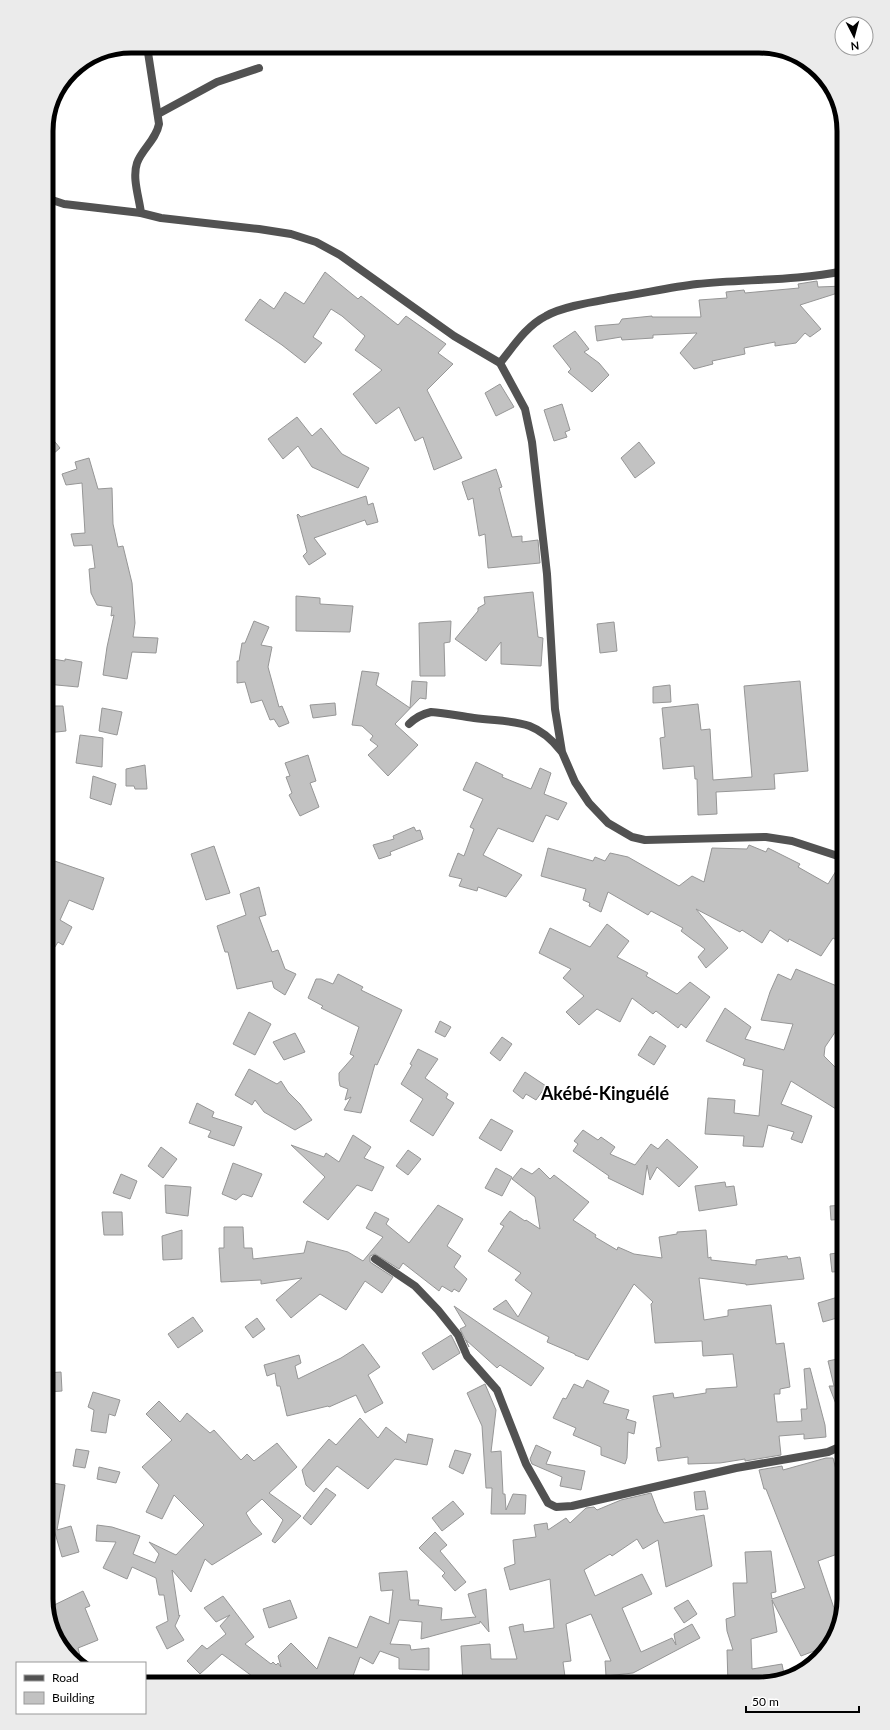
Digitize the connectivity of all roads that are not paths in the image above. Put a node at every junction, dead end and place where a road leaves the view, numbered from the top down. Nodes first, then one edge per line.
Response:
1 (148, 53) edge
2 (259, 68) dead end
3 (158, 114) junction
4 (53, 200) edge
5 (141, 213) junction
6 (837, 273) edge
7 (500, 363) junction
8 (409, 724) dead end
9 (562, 752) junction
10 (837, 856) edge
11 (375, 1259) dead end
12 (837, 1448) edge

1 - 3 street
2 - 3 street
3 - 5 street
4 - 5 street
5 - 7 street
6 - 7 street
7 - 9 street
8 - 9 street
9 - 10 street
11 - 12 street

